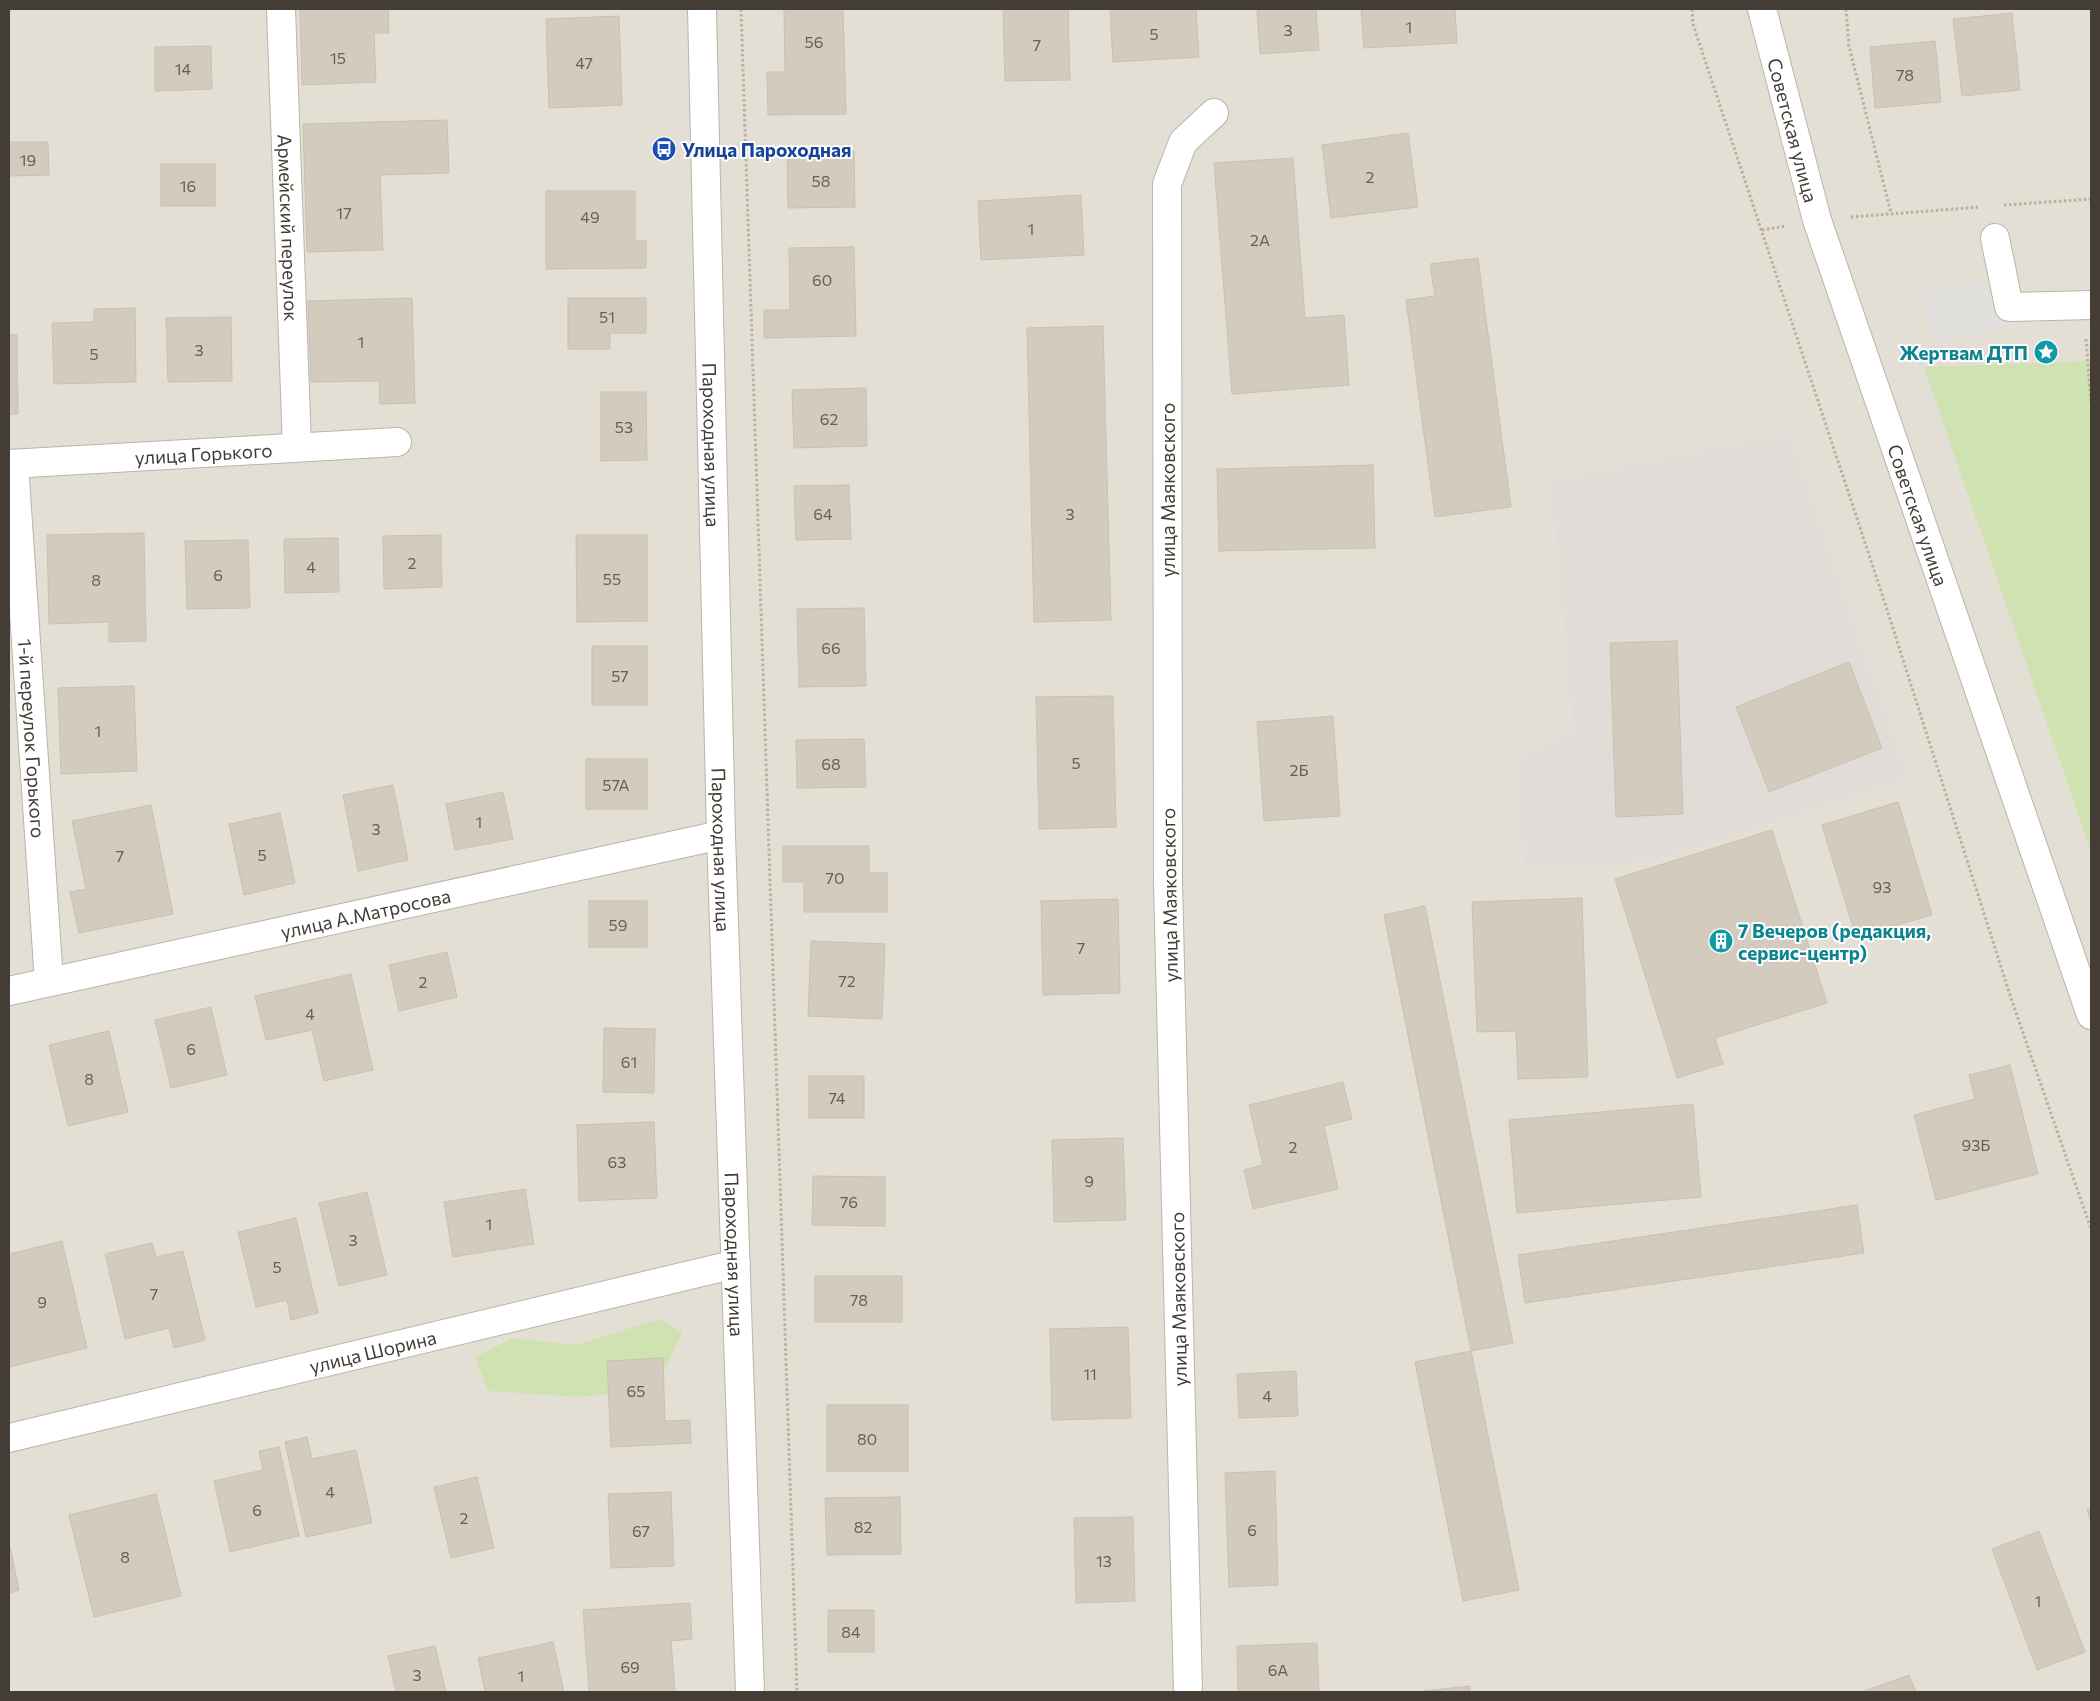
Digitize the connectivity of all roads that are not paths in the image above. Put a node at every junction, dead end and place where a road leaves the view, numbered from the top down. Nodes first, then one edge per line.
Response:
1 (281, 9) edge
2 (702, 9) edge
3 (1762, 9) edge
4 (1214, 113) dead end
5 (1994, 238) dead end
6 (2088, 306) edge
7 (398, 442) dead end
8 (297, 448) junction
9 (11, 464) edge
10 (722, 835) junction
11 (49, 982) junction
12 (9, 991) edge
13 (2091, 1015) edge
14 (736, 1264) junction
15 (9, 1438) edge
16 (750, 1692) edge
17 (1188, 1692) edge

1 - 8 street, Армейский переулок
2 - 10 street, Пароходная улица
3 - 13 street, Советская улица
4 - 17 street, улица Маяковского
5 - 6 street
7 - 8 street, улица Горького
8 - 9 street, улица Горького
9 - 11 street, 1-й переулок Горького
10 - 11 street, улица А.Матросова
10 - 14 street, Пароходная улица
11 - 12 street, улица А.Матросова
14 - 15 street, улица Шорина
14 - 16 street, Пароходная улица

